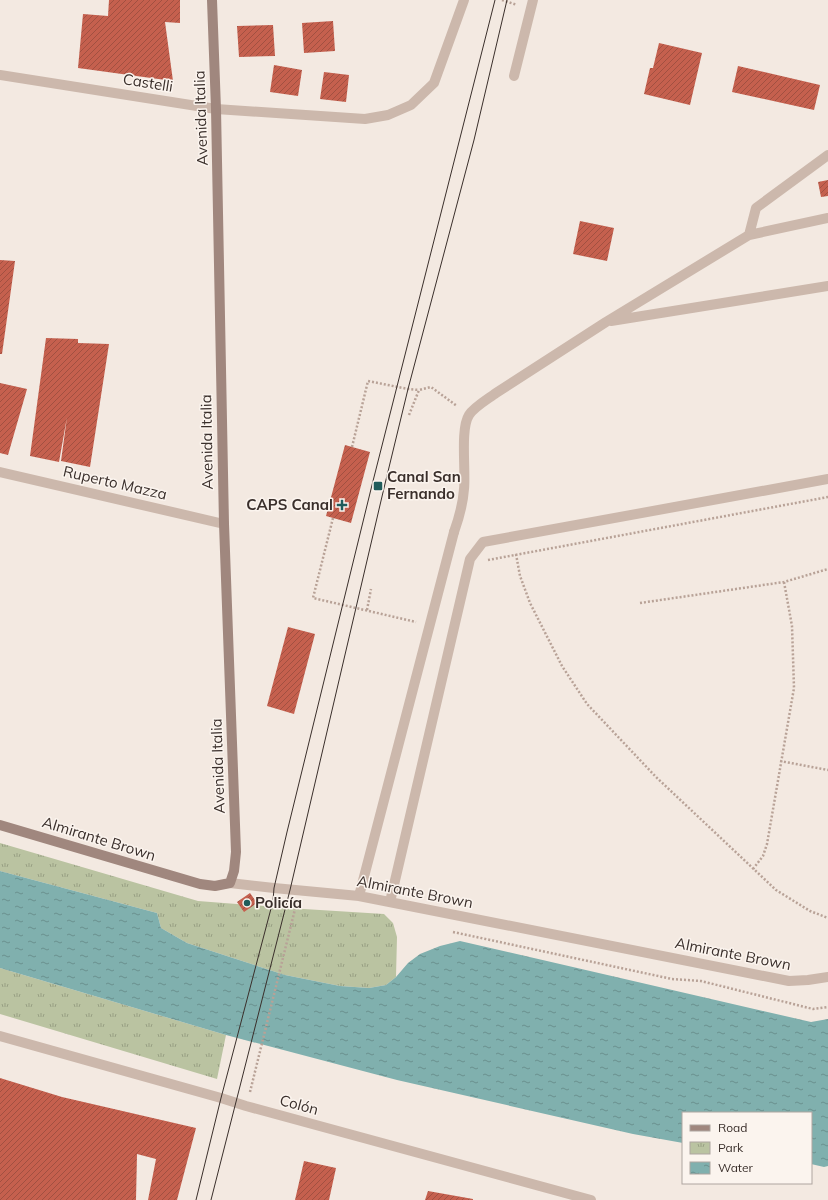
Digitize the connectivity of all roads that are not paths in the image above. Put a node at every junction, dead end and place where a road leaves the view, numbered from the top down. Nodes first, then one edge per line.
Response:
1 (212, 0) edge
2 (464, 0) edge
3 (533, 0) edge
4 (0, 75) edge
5 (514, 76) dead end
6 (216, 109) junction
7 (828, 155) edge
8 (828, 218) edge
9 (749, 235) junction
10 (828, 286) edge
11 (606, 322) junction
12 (0, 472) edge
13 (828, 479) edge
14 (224, 524) junction
15 (0, 825) edge
16 (230, 882) junction
17 (359, 896) junction
18 (390, 902) junction
19 (828, 977) edge
20 (0, 1036) edge
21 (591, 1200) edge

1 - 6 street, Avenida Italia
2 - 6 street, Castelli
3 - 5 street
4 - 6 street, Castelli
6 - 14 street, Avenida Italia
7 - 9 street
8 - 9 street
9 - 11 street
10 - 11 street
11 - 17 street
12 - 14 street, Ruperto Mazza
13 - 18 street
14 - 16 street, Avenida Italia
15 - 16 street, Almirante Brown
16 - 17 street, Almirante Brown
17 - 18 street, Almirante Brown
18 - 19 street, Almirante Brown
20 - 21 street, Colón

